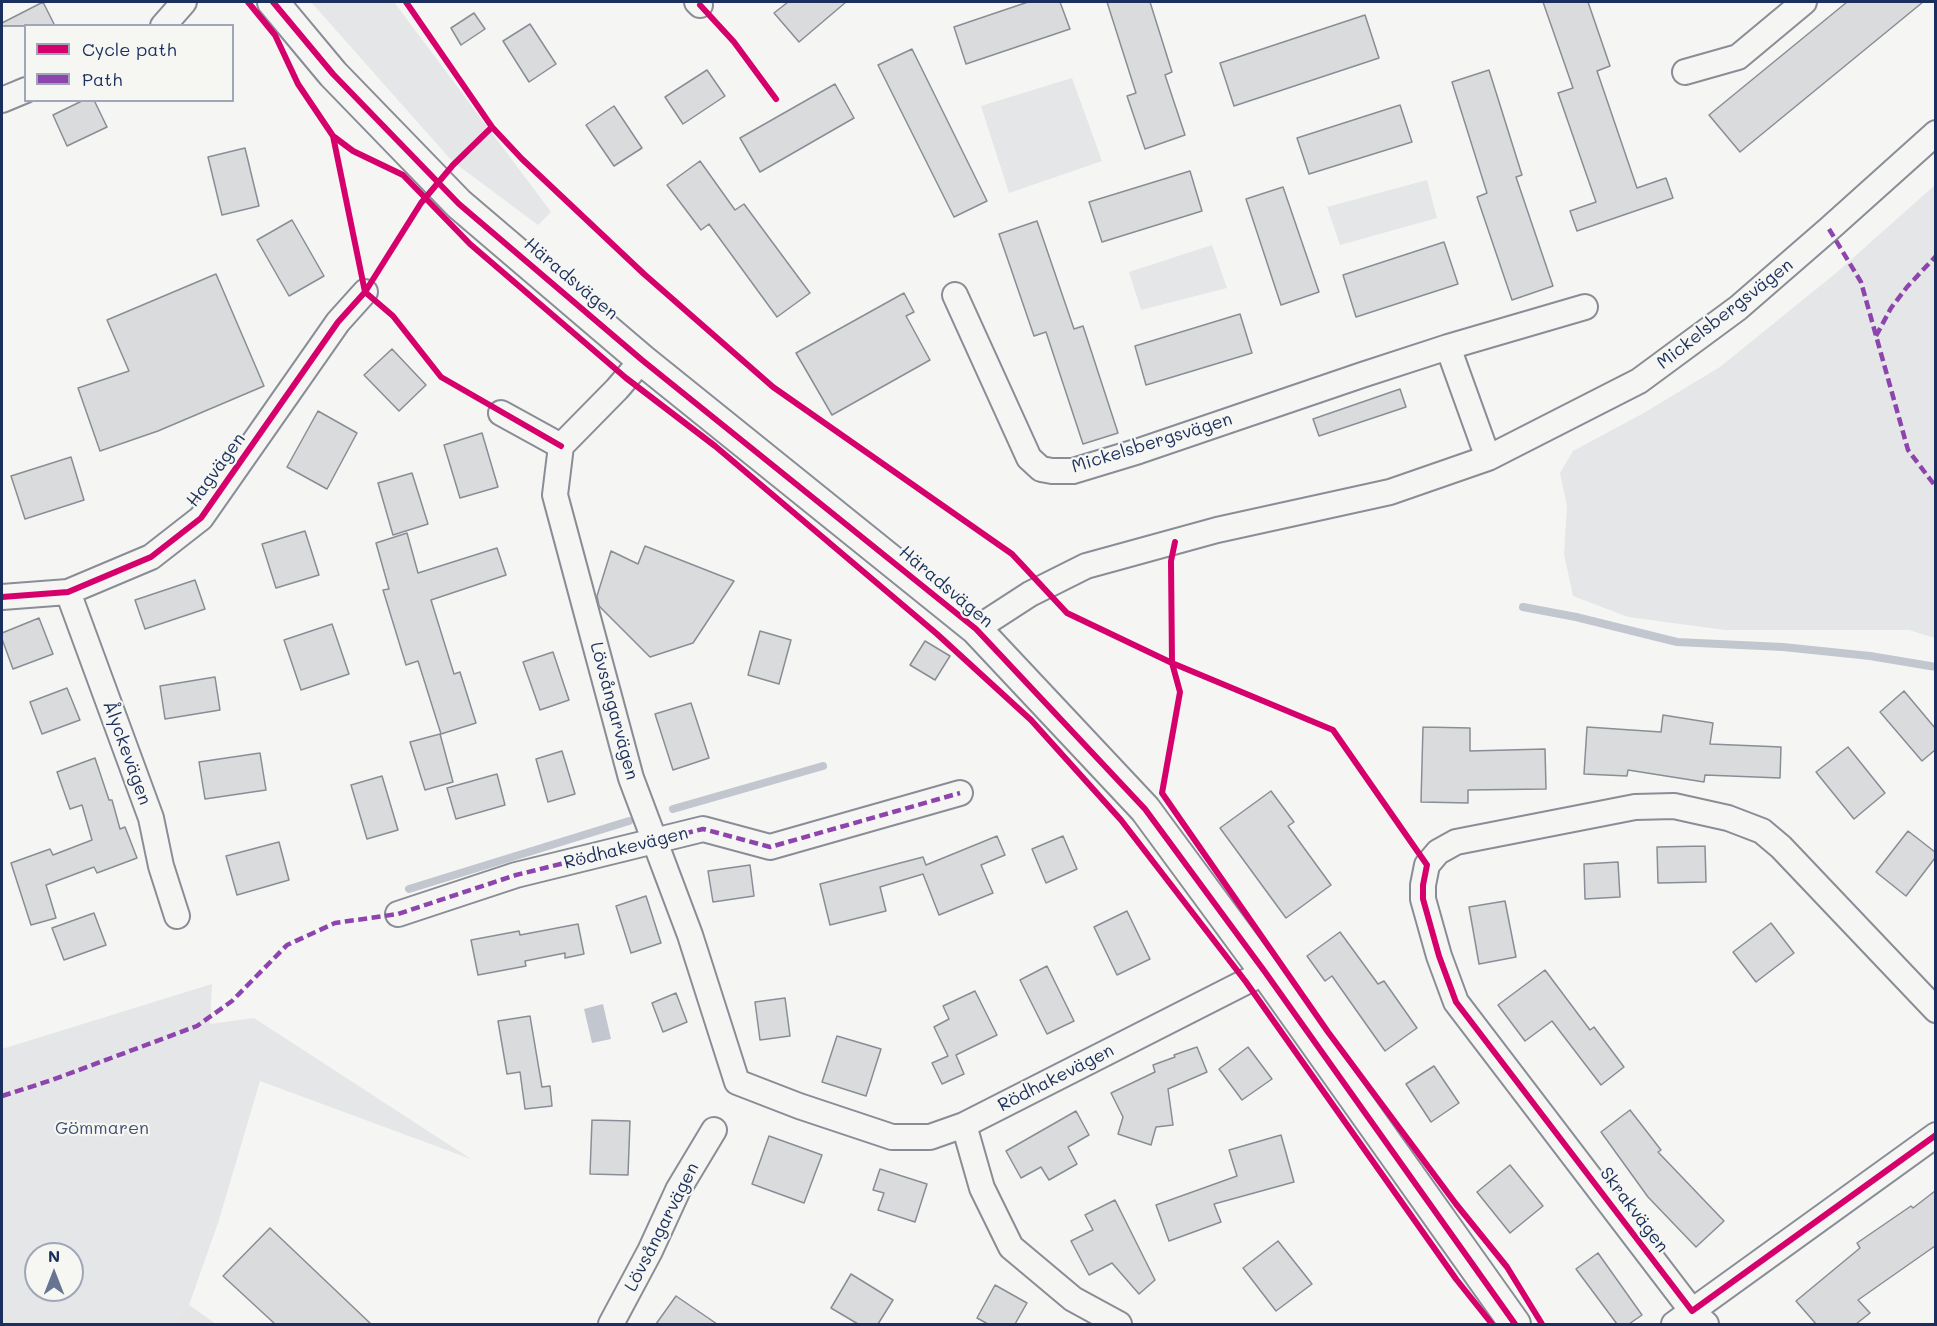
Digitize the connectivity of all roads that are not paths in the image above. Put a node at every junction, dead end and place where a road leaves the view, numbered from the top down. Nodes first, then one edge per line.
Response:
1 (184, 2) edge
2 (273, 2) edge
3 (1804, 2) edge
4 (164, 24) edge
5 (1685, 72) dead end
6 (24, 91) edge
7 (2, 100) edge
8 (1935, 133) edge
9 (365, 292) dead end
10 (956, 295) dead end
11 (1585, 307) dead end
12 (1448, 347) junction
13 (642, 360) junction
14 (501, 412) dead end
15 (561, 446) junction
16 (1488, 458) junction
17 (68, 592) junction
18 (2, 597) edge
19 (976, 629) junction
20 (960, 793) dead end
21 (655, 841) junction
22 (398, 914) dead end
23 (177, 916) dead end
24 (1265, 972) junction
25 (1935, 1010) edge
26 (737, 1082) joint
27 (964, 1125) junction
28 (714, 1130) dead end
29 (1935, 1135) edge
30 (1691, 1320) edge
31 (610, 1324) edge
32 (1119, 1324) edge
33 (1515, 1324) edge

1 - 4 street
2 - 13 street, Häradsvägen
3 - 5 street
6 - 7 street
8 - 16 street, Mickelsbergsvägen
9 - 17 street, Hagvägen
10 - 12 street, Mickelsbergsvägen
11 - 12 street, Mickelsbergsvägen
12 - 16 street
13 - 15 street
13 - 19 street, Häradsvägen
14 - 15 street
15 - 21 street, Lövsångarvägen
16 - 19 street, Mickelsbergsvägen
17 - 18 street, Hagvägen
17 - 23 street, Ålyckevägen
19 - 24 street, Häradsvägen
20 - 21 street, Rödhakevägen
21 - 22 street, Rödhakevägen
21 - 26 street, Lövsångarvägen
24 - 27 street, Rödhakevägen
24 - 33 street, Häradsvägen
25 - 30 street, Skrakvägen
26 - 27 street, Rödhakevägen
27 - 32 street
28 - 31 street, Lövsångarvägen
29 - 30 street, Skrakvägen

